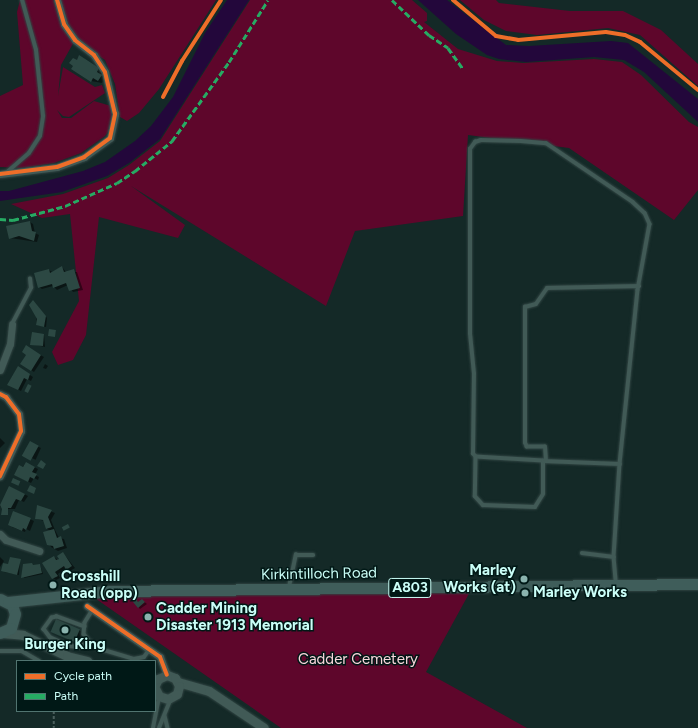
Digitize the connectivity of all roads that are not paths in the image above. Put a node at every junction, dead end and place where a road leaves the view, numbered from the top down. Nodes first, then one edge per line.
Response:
1 (22, 0) edge
2 (58, 0) edge
3 (3, 174) edge
4 (30, 279) dead end
5 (639, 286) junction
6 (12, 324) joint
7 (0, 370) edge
8 (0, 394) edge
9 (476, 457) junction
10 (544, 461) junction
11 (620, 464) junction
12 (0, 476) edge
13 (0, 534) edge
14 (39, 551) dead end
15 (582, 553) dead end
16 (313, 555) dead end
17 (614, 557) junction
18 (698, 584) edge
19 (616, 586) junction
20 (288, 590) junction
21 (4, 600) edge
22 (38, 600) junction
23 (90, 608) joint
24 (15, 619) junction
25 (84, 627) junction
26 (1, 633) edge
27 (23, 635) junction
28 (91, 642) junction
29 (150, 649) junction
30 (0, 651) edge
31 (37, 660) edge
32 (83, 660) edge
33 (178, 682) junction
34 (158, 684) edge
35 (199, 690) junction
36 (174, 696) junction
37 (156, 702) edge
38 (155, 712) edge
39 (165, 714) junction
40 (153, 728) edge
41 (159, 728) edge
42 (168, 728) edge
43 (264, 728) edge

1 - 3 lane
2 - 3 street
4 - 6 lane
5 - 9 lane
5 - 10 lane
5 - 11 lane
6 - 7 street
8 - 12 street
9 - 10 lane
9 - 10 lane
10 - 11 lane
11 - 17 lane
13 - 14 street
15 - 17 lane
16 - 20 lane
17 - 19 lane
18 - 19 main road, Kirkintilloch Road / A803
19 - 20 main road, Kirkintilloch Road / A803
20 - 22 main road, Kirkintilloch Road / A803
21 - 22 main road, Kirkintilloch Road / A803
21 - 24 main road, A803
22 - 24 main road, Kirkintilloch Road / A803
23 - 25 lane
23 - 29 street
24 - 26 main road, A803
24 - 27 main road
25 - 28 lane
25 - 28 lane
26 - 27 main road
27 - 32 main road
28 - 29 lane
29 - 34 street
30 - 31 lane
33 - 34 main road
33 - 35 main road
33 - 36 main road
34 - 36 main road
34 - 37 lane
35 - 36 main road
35 - 43 main road
36 - 39 lane
38 - 40 lane
39 - 41 lane
39 - 42 lane

